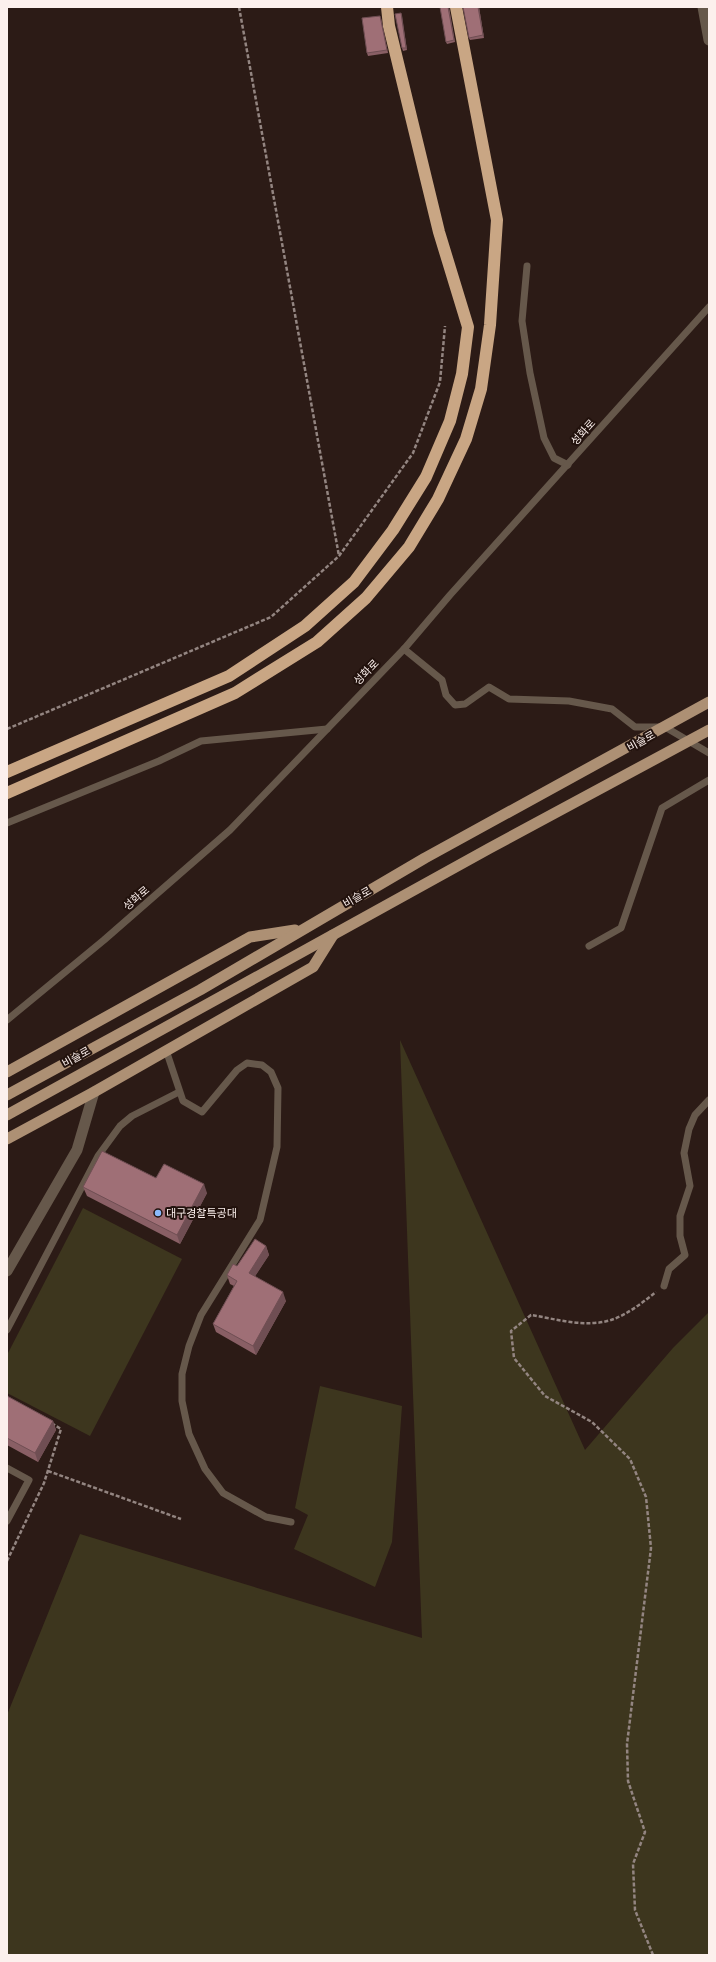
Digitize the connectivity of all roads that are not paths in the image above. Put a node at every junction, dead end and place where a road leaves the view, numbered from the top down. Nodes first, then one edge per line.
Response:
1 (387, 7) edge
2 (456, 7) edge
3 (703, 7) edge
4 (709, 40) edge
5 (527, 266) dead end
6 (709, 307) edge
7 (568, 464) junction
8 (404, 649) junction
9 (709, 702) edge
10 (665, 727) junction
11 (327, 729) junction
12 (709, 730) edge
13 (689, 741) junction
14 (709, 753) edge
15 (7, 772) edge
16 (709, 780) edge
17 (7, 793) edge
18 (7, 823) edge
19 (301, 929) junction
20 (333, 934) junction
21 (589, 946) dead end
22 (7, 1020) edge
23 (166, 1050) junction
24 (7, 1072) edge
25 (94, 1092) junction
26 (179, 1092) junction
27 (7, 1095) edge
28 (709, 1100) edge
29 (7, 1115) edge
30 (7, 1139) edge
31 (7, 1271) edge
32 (664, 1286) road end
33 (7, 1330) edge
34 (7, 1468) edge
35 (7, 1521) edge
36 (291, 1522) dead end

1 - 15 highway
2 - 17 highway
3 - 4 street
5 - 7 lane
6 - 7 lane, 성화로
7 - 8 lane, 성화로
8 - 10 lane
8 - 11 lane, 성화로
9 - 10 main road, 비슬로
10 - 13 lane
10 - 19 main road, 비슬로
11 - 18 lane
11 - 22 lane, 성화로
12 - 13 main road, 비슬로
13 - 14 lane
13 - 20 main road, 비슬로
16 - 21 lane
19 - 24 main road
19 - 27 main road, 비슬로
20 - 23 main road
20 - 29 main road, 비슬로
23 - 25 main road
23 - 26 lane
25 - 30 main road
25 - 31 street
26 - 33 lane
26 - 36 lane
28 - 32 lane
34 - 35 lane

